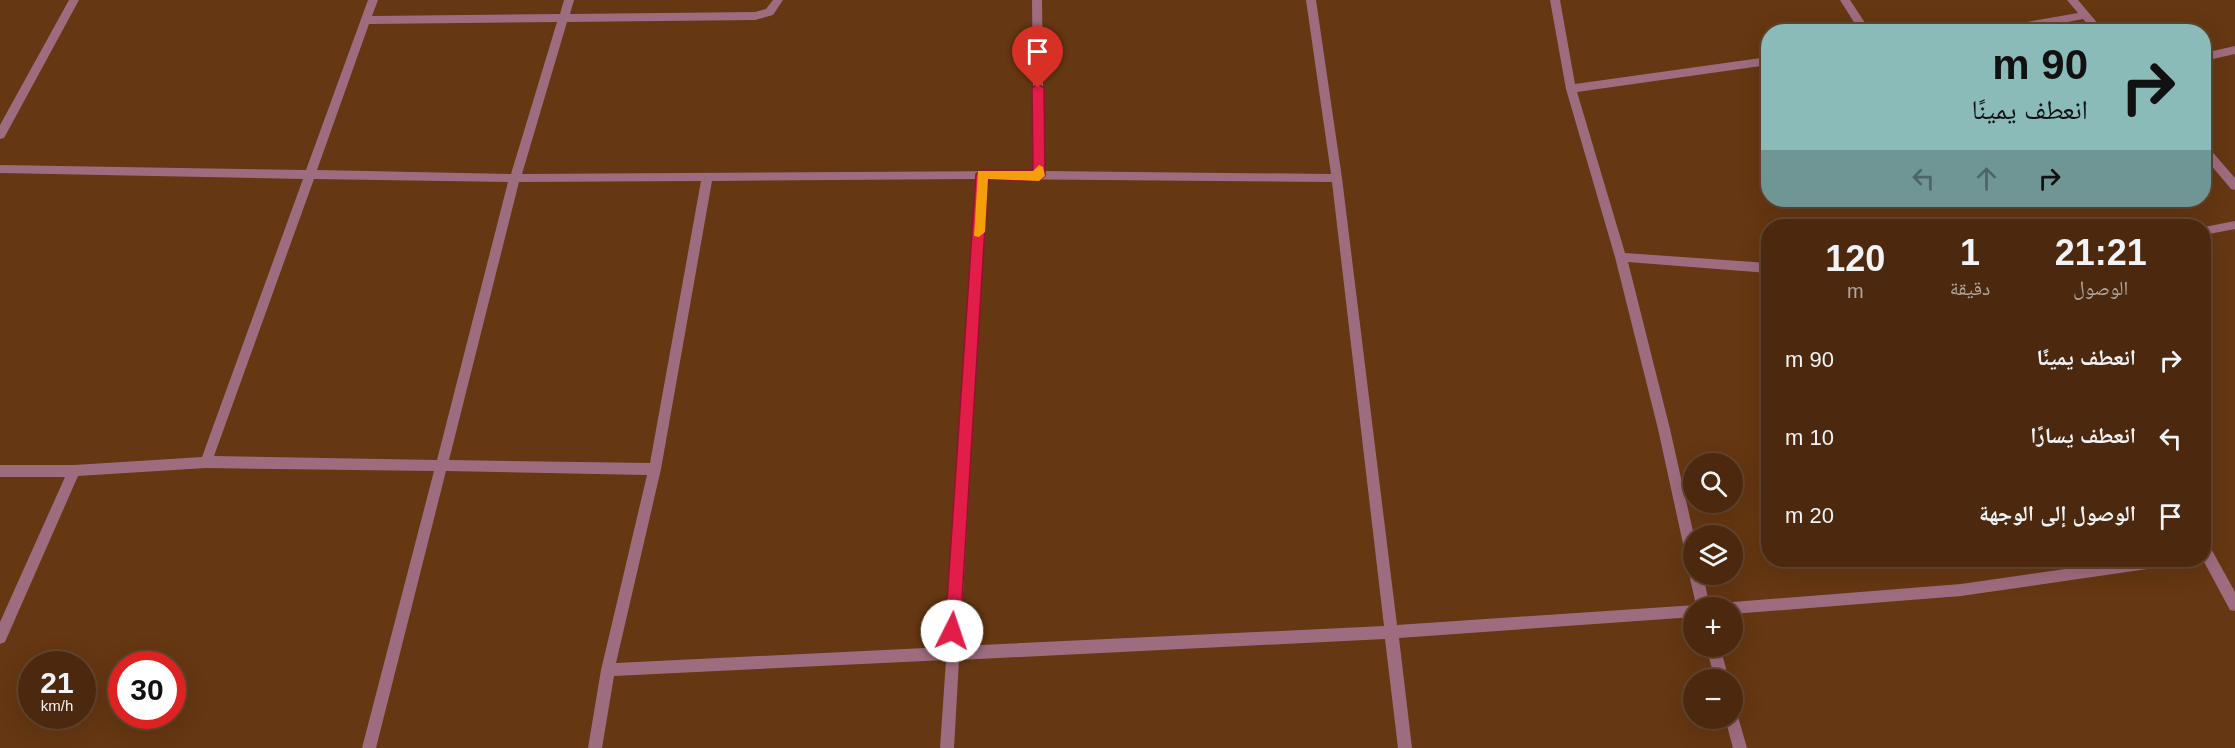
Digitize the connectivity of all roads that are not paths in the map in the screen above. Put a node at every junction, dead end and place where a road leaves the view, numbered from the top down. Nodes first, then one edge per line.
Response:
1 (74, 0) edge
2 (374, 0) edge
3 (569, 0) edge
4 (778, 0) edge
5 (1037, 0) edge
6 (1311, 0) edge
7 (1555, 0) edge
8 (1845, 0) edge
9 (2072, 0) edge
10 (2086, 15) junction
11 (565, 16) junction
12 (366, 20) junction
13 (1861, 24) edge
14 (2037, 24) edge
15 (2093, 24) edge
16 (2235, 50) edge
17 (2211, 55) edge
18 (1761, 63) edge
19 (1571, 88) junction
20 (0, 135) edge
21 (2211, 158) edge
22 (0, 169) edge
23 (309, 172) junction
24 (982, 174) junction
25 (1039, 176) junction
26 (514, 178) junction
27 (707, 178) junction
28 (1337, 178) junction
29 (2235, 186) edge
30 (2235, 225) edge
31 (2211, 230) edge
32 (1621, 257) junction
33 (1761, 267) edge
34 (206, 462) junction
35 (440, 464) junction
36 (655, 469) junction
37 (0, 471) edge
38 (74, 471) junction
39 (1686, 525) edge
40 (2211, 564) edge
41 (2120, 567) edge
42 (2235, 605) edge
43 (1743, 607) edge
44 (1683, 612) edge
45 (1392, 632) junction
46 (0, 637) edge
47 (951, 654) junction
48 (608, 670) junction
49 (1735, 729) edge
50 (369, 748) edge
51 (595, 748) edge
52 (947, 748) edge
53 (1406, 748) edge
54 (1740, 748) edge

1 - 20 street
2 - 12 street
3 - 11 street
4 - 11 street
5 - 25 street
6 - 28 street
7 - 19 street
8 - 13 street
9 - 10 street
10 - 14 street
10 - 15 street
11 - 12 street
11 - 26 street
12 - 23 street
16 - 17 street
18 - 19 street
19 - 32 street
21 - 29 street
22 - 23 street
23 - 26 street
23 - 34 street
24 - 25 street
24 - 27 street
24 - 47 street
25 - 28 street
26 - 27 street
26 - 35 street
27 - 36 street
28 - 45 street
30 - 31 street
32 - 33 street
32 - 39 street
34 - 35 street
34 - 38 street
35 - 36 street
35 - 50 street
36 - 48 street
37 - 38 street
38 - 46 street
40 - 42 street
41 - 43 street
44 - 45 street
45 - 47 street
45 - 53 street
47 - 48 street
47 - 52 street
48 - 51 street
49 - 54 street

